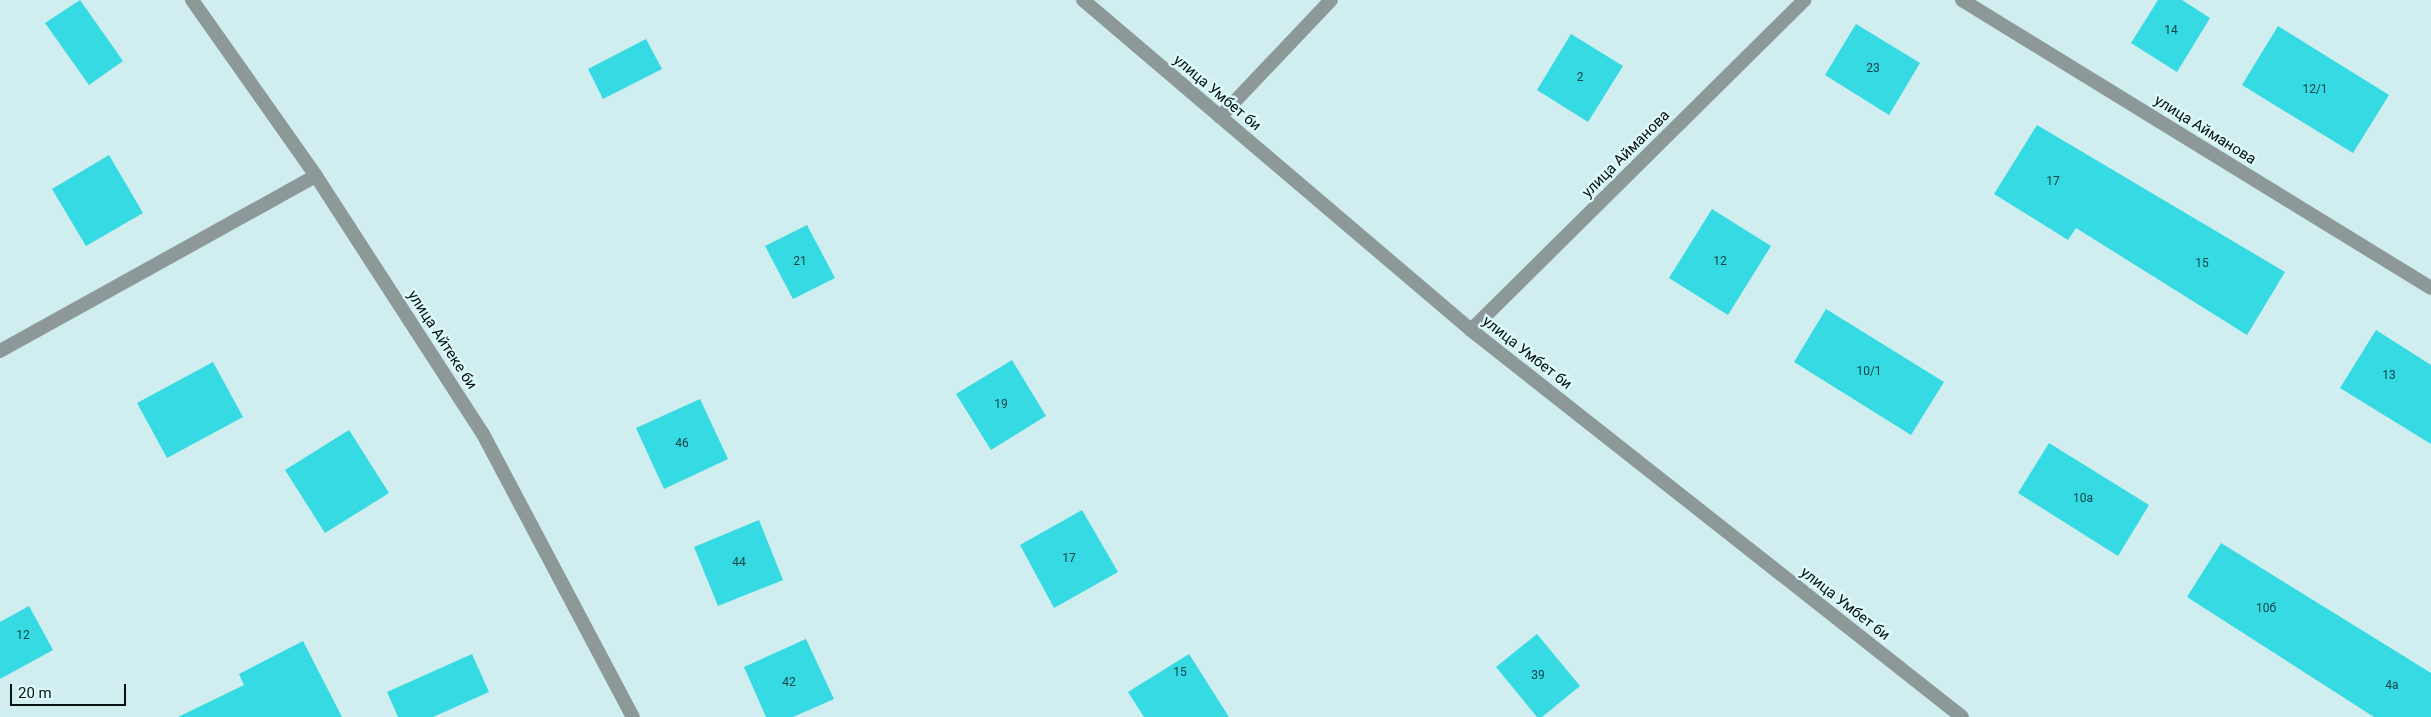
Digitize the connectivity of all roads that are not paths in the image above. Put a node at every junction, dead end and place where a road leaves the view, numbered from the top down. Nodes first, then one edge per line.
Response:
1 (192, 0) edge
2 (1083, 0) edge
3 (1331, 0) edge
4 (1804, 0) edge
5 (1962, 0) edge
6 (1220, 117) junction
7 (316, 176) junction
8 (2431, 288) edge
9 (1471, 330) junction
10 (0, 351) edge
11 (633, 717) edge
12 (1962, 717) edge

1 - 7 street, улица Айтеке би
2 - 6 street, улица Умбет би
3 - 6 street
4 - 9 street, улица Айманова
5 - 8 street, улица Айманова
6 - 9 street, улица Умбет би
7 - 10 street
7 - 11 street, улица Айтеке би
9 - 12 street, улица Умбет би

